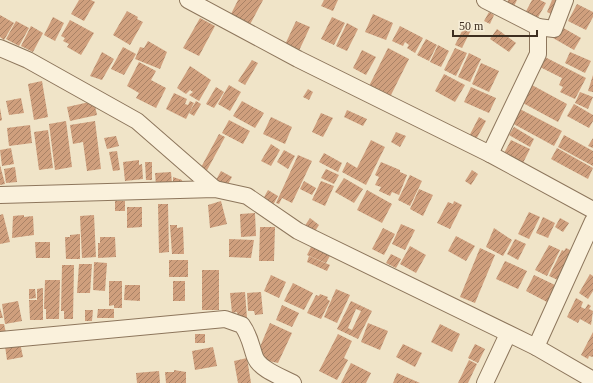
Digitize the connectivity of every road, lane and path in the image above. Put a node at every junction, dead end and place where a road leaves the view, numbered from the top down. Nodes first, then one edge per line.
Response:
1 (188, 0) edge
2 (485, 0) edge
3 (565, 0) edge
4 (538, 27) junction
5 (0, 48) edge
6 (490, 154) junction
7 (215, 189) junction
8 (0, 195) edge
9 (593, 210) edge
10 (593, 222) edge
11 (508, 334) junction
12 (0, 340) edge
13 (536, 347) junction
14 (593, 380) edge
15 (294, 383) edge
16 (485, 383) edge

1 - 6 street
2 - 4 street
3 - 4 street
4 - 6 street
5 - 7 street
6 - 9 street
7 - 8 street
7 - 11 street
10 - 13 street
11 - 13 street
11 - 16 street
12 - 15 street
13 - 14 street

